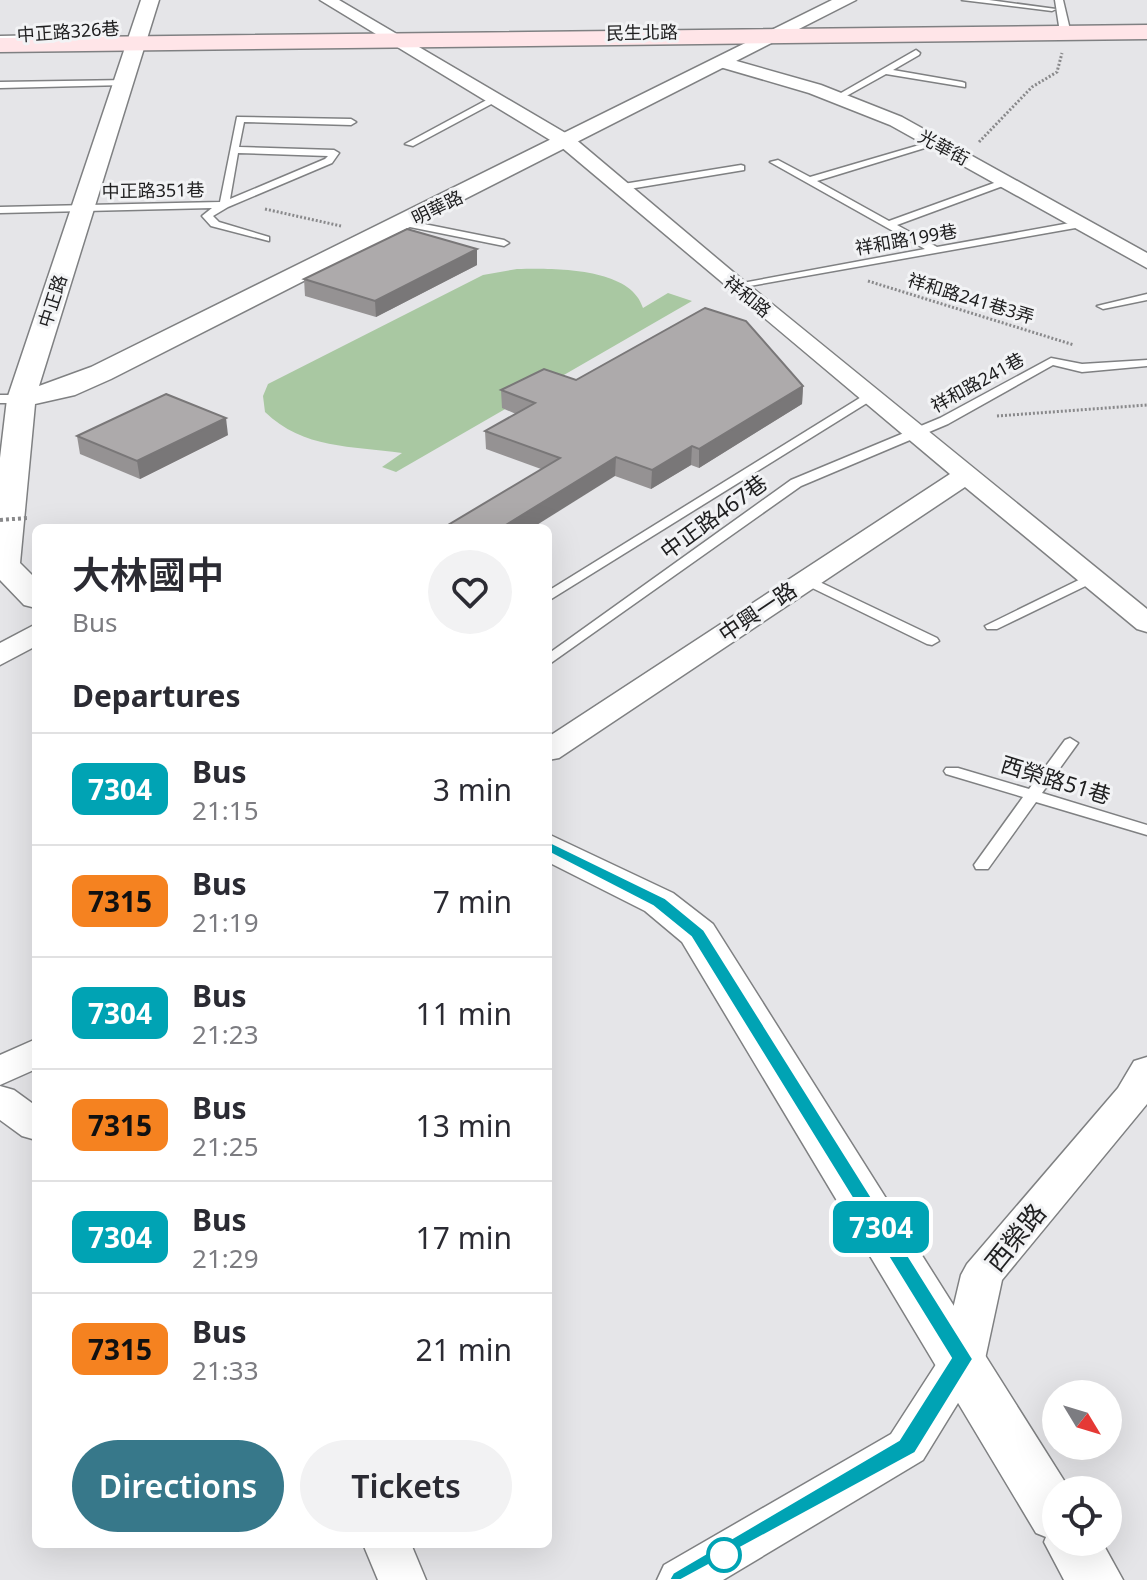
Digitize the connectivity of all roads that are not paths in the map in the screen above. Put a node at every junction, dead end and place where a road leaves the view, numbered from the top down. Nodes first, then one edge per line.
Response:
1 (150, 0) edge
2 (328, 0) edge
3 (847, 0) edge
4 (966, 0) edge
5 (1059, 0) edge
6 (1061, 22) junction
7 (1147, 25) edge
8 (1147, 32) edge
9 (786, 33) junction
10 (0, 38) edge
11 (392, 39) junction
12 (138, 43) junction
13 (0, 45) edge
14 (0, 51) edge
15 (916, 53) dead end
16 (726, 63) junction
17 (885, 71) junction
18 (125, 82) junction
19 (0, 85) edge
20 (962, 85) dead end
21 (838, 97) junction
22 (494, 99) junction
23 (351, 122) dead end
24 (567, 142) junction
25 (410, 144) dead end
26 (945, 148) junction
27 (233, 150) junction
28 (775, 162) dead end
29 (741, 168) dead end
30 (807, 181) junction
31 (1008, 181) junction
32 (617, 188) junction
33 (224, 205) junction
34 (82, 208) junction
35 (0, 210) edge
36 (404, 223) junction
37 (1081, 224) junction
38 (888, 225) junction
39 (265, 239) dead end
40 (504, 243) dead end
41 (934, 250) junction
42 (1147, 262) edge
43 (737, 287) junction
44 (1147, 297) edge
45 (1103, 306) dead end
46 (1147, 363) edge
47 (871, 395) junction
48 (10, 399) edge
49 (918, 433) junction
50 (968, 474) junction
51 (1093, 577) junction
52 (805, 579) junction
53 (32, 594) edge
54 (552, 594) edge
55 (1147, 623) edge
56 (992, 626) dead end
57 (32, 636) edge
58 (932, 641) dead end
59 (0, 656) edge
60 (552, 658) edge
61 (1070, 743) dead end
62 (552, 748) edge
63 (952, 771) dead end
64 (1033, 795) junction
65 (1147, 830) edge
66 (552, 848) edge
67 (982, 865) dead end
68 (32, 1054) edge
69 (1147, 1070) edge
70 (0, 1072) edge
71 (0, 1100) edge
72 (32, 1123) edge
73 (963, 1359) junction
74 (1042, 1492) edge
75 (389, 1548) edge
76 (1080, 1556) edge
77 (402, 1580) edge
78 (681, 1580) edge
79 (1094, 1580) edge

1 - 12 street, 中正路
2 - 11 street, 祥和路
3 - 9 street, 明華路
4 - 6 lane
5 - 6 lane
6 - 7 main road, 民生北路
6 - 8 main road, 民生北路
6 - 9 main road, 民生北路
9 - 11 main road, 民生北路
9 - 16 street, 明華路
10 - 12 lane
11 - 12 main road, 民生北路
11 - 22 street, 祥和路
12 - 13 main road, 民生北路
12 - 14 lane, 中正路326巷
12 - 18 street, 中正路
15 - 17 lane
16 - 21 street, 光華街
16 - 24 street, 明華路
17 - 20 lane
17 - 21 lane
18 - 19 lane
18 - 34 street, 中正路
21 - 26 street, 光華街
22 - 24 street, 祥和路
22 - 25 lane
23 - 27 lane
24 - 32 street, 祥和路
24 - 36 street, 明華路
26 - 30 lane
26 - 31 street, 光華街
27 - 33 lane
27 - 33 lane, 中正路351巷
28 - 30 lane
29 - 32 lane
30 - 38 lane
31 - 37 street, 光華街
31 - 38 lane
32 - 43 street, 祥和路
33 - 34 lane, 中正路351巷
33 - 39 lane, 中正路351巷
34 - 35 lane, 中正路351巷
34 - 48 street, 中正路
36 - 40 lane
36 - 48 street, 明華路
37 - 41 lane, 祥和路199巷
37 - 42 street, 光華街
38 - 41 lane
41 - 43 lane, 祥和路199巷
43 - 47 street, 祥和路
44 - 45 lane
46 - 49 lane, 祥和路241巷
47 - 49 street, 祥和路
47 - 54 lane
48 - 53 street, 中正路
49 - 50 street, 祥和路
49 - 60 lane, 中正路467巷
50 - 51 street, 祥和路
50 - 52 street, 中興一路
51 - 55 street, 祥和路
51 - 56 lane
52 - 58 lane
52 - 62 street, 中興一路
57 - 59 street
61 - 64 lane
63 - 64 lane, 西榮路51巷
64 - 65 lane, 西榮路51巷
64 - 67 lane
66 - 73 street
68 - 70 street
69 - 73 street, 西榮路
71 - 72 street
73 - 74 street
73 - 78 street, 西榮路
75 - 77 street
76 - 79 street

